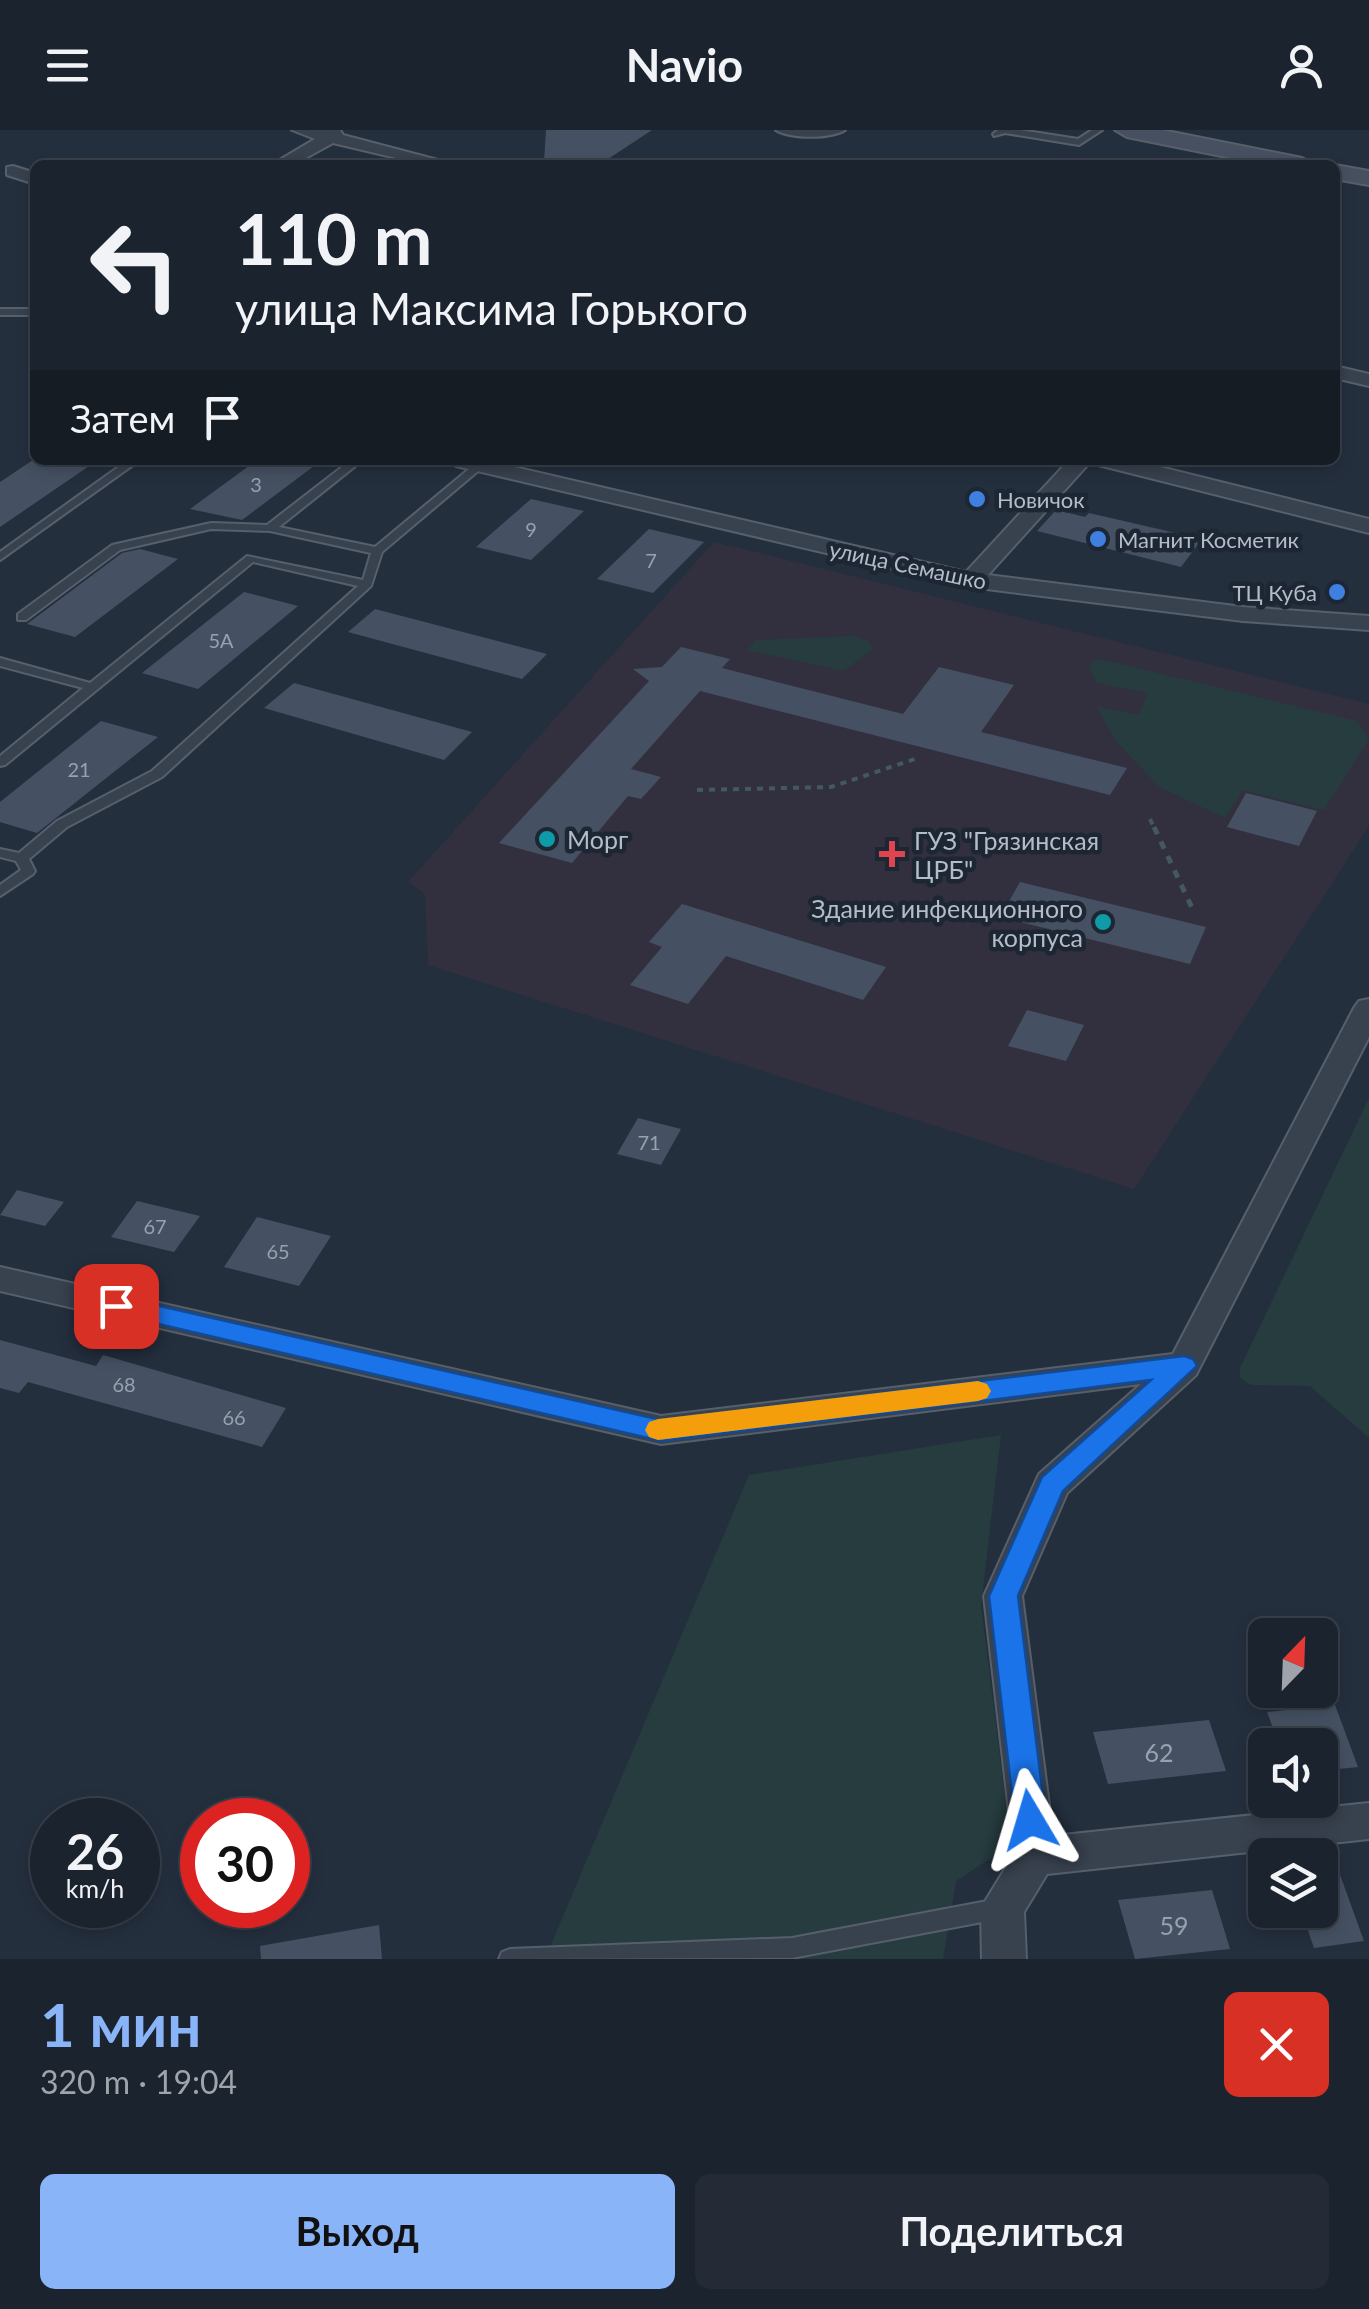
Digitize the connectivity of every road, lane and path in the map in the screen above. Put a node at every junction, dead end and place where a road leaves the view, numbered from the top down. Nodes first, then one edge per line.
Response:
1 (300, 130) edge
2 (784, 130) edge
3 (837, 130) edge
4 (1098, 130) edge
5 (1127, 130) edge
6 (337, 134) edge
7 (997, 134) dead end
8 (289, 160) edge
9 (430, 160) edge
10 (1277, 160) edge
11 (13, 171) dead end
12 (1340, 173) edge
13 (30, 177) edge
14 (1368, 177) edge
15 (0, 312) edge
16 (30, 312) edge
17 (1340, 373) edge
18 (1369, 380) edge
19 (128, 465) edge
20 (352, 465) edge
21 (465, 465) edge
22 (476, 465) edge
23 (1076, 465) edge
24 (1126, 465) edge
25 (1369, 526) edge
26 (270, 528) junction
27 (378, 551) junction
28 (0, 557) edge
29 (971, 580) junction
30 (367, 584) junction
31 (22, 617) dead end
32 (1369, 623) edge
33 (0, 662) edge
34 (92, 687) junction
35 (915, 759) dead end
36 (0, 762) edge
37 (698, 790) dead end
38 (1150, 819) dead end
39 (0, 853) edge
40 (22, 858) junction
41 (0, 892) edge
42 (1194, 912) dead end
43 (1369, 1008) edge
44 (0, 1279) edge
45 (1184, 1366) junction
46 (1369, 1821) edge
47 (1035, 1858) junction
48 (1002, 1908) junction
49 (510, 1959) edge
50 (1004, 1959) edge

1 - 6 street
2 - 3 street
4 - 7 lane
5 - 10 main road
6 - 8 street
6 - 9 street
11 - 13 street
12 - 14 main road
15 - 16 lane
17 - 18 street
19 - 28 lane
20 - 26 lane
21 - 27 lane
22 - 29 street, улица Семашко
23 - 29 street
24 - 25 street
26 - 27 lane
26 - 31 lane
27 - 30 lane
29 - 32 street, улица Семашко
30 - 34 lane
30 - 40 lane
33 - 34 lane
34 - 36 lane
35 - 37 path
38 - 42 path
39 - 40 lane
40 - 41 lane
43 - 45 street
44 - 45 street
45 - 47 street
46 - 47 street
47 - 48 street
48 - 49 lane
48 - 50 street

